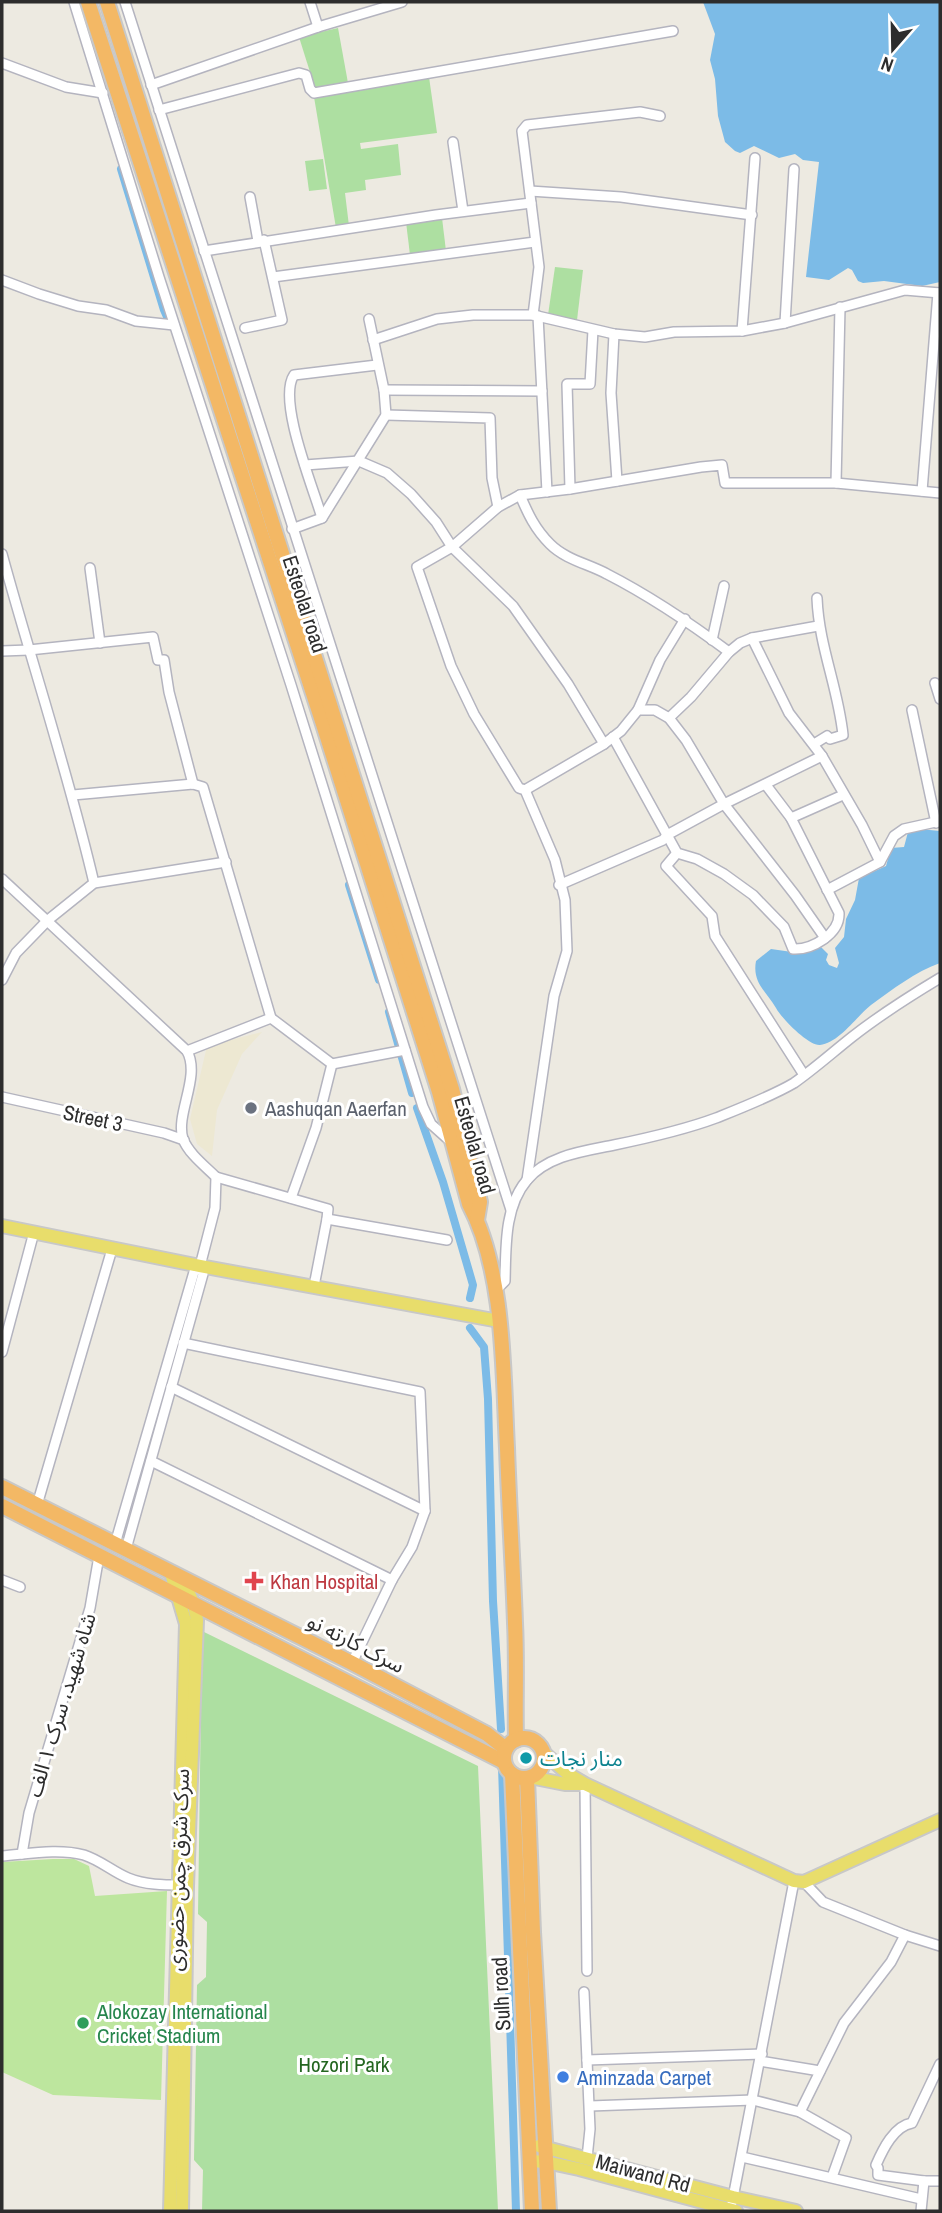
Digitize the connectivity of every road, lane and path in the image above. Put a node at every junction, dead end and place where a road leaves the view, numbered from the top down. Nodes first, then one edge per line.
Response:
1 (74, 2) edge
2 (88, 2) edge
3 (107, 2) edge
4 (125, 2) edge
5 (310, 2) edge
6 (402, 2) edge
7 (318, 27) junction
8 (673, 31) dead end
9 (2, 63) edge
10 (151, 85) junction
11 (99, 92) junction
12 (159, 110) junction
13 (660, 116) dead end
14 (453, 142) dead end
15 (755, 158) dead end
16 (794, 169) dead end
17 (530, 191) junction
18 (250, 197) dead end
19 (531, 203) junction
20 (463, 212) junction
21 (752, 215) junction
22 (261, 241) junction
23 (535, 242) junction
24 (204, 251) junction
25 (273, 277) junction
26 (2, 281) edge
27 (939, 293) edge
28 (840, 307) junction
29 (536, 316) junction
30 (369, 319) dead end
31 (785, 323) junction
32 (174, 325) junction
33 (245, 328) dead end
34 (593, 330) junction
35 (743, 331) junction
36 (614, 334) junction
37 (373, 340) junction
38 (377, 365) junction
39 (216, 375) junction
40 (384, 390) junction
41 (542, 391) junction
42 (386, 415) junction
43 (359, 461) junction
44 (305, 465) junction
45 (617, 481) junction
46 (836, 483) junction
47 (570, 489) junction
48 (922, 491) junction
49 (547, 492) junction
50 (940, 493) edge
51 (520, 495) junction
52 (498, 507) junction
53 (322, 518) junction
54 (292, 528) junction
55 (452, 547) junction
56 (2, 554) edge
57 (90, 568) dead end
58 (4, 571) edge
59 (724, 586) dead end
60 (817, 598) dead end
61 (685, 620) junction
62 (818, 626) junction
63 (752, 638) junction
64 (712, 640) junction
65 (100, 643) junction
66 (29, 650) junction
67 (2, 651) edge
68 (729, 652) junction
69 (935, 683) dead end
70 (940, 699) edge
71 (638, 709) junction
72 (912, 710) dead end
73 (669, 718) junction
74 (613, 737) junction
75 (604, 744) junction
76 (814, 744) junction
77 (822, 756) junction
78 (192, 784) junction
79 (766, 785) junction
80 (525, 790) junction
81 (843, 794) junction
82 (73, 795) junction
83 (724, 804) junction
84 (791, 818) junction
85 (938, 822) edge
86 (364, 835) junction
87 (667, 835) junction
88 (677, 853) junction
89 (226, 862) junction
90 (880, 862) junction
91 (2, 879) edge
92 (94, 883) junction
93 (559, 885) junction
94 (827, 890) junction
95 (48, 920) junction
96 (825, 938) junction
97 (2, 976) edge
98 (940, 978) edge
99 (271, 1018) junction
100 (404, 1050) junction
101 (187, 1051) junction
102 (332, 1065) junction
103 (804, 1075) junction
104 (2, 1097) edge
105 (184, 1140) junction
106 (454, 1145) junction
107 (216, 1177) junction
108 (527, 1180) junction
109 (290, 1198) junction
110 (511, 1210) junction
111 (327, 1219) junction
112 (477, 1220) junction
113 (2, 1226) edge
114 (34, 1232) junction
115 (447, 1240) dead end
116 (112, 1249) junction
117 (200, 1266) junction
118 (314, 1286) junction
119 (496, 1290) junction
120 (499, 1321) junction
121 (183, 1343) junction
122 (2, 1352) edge
123 (172, 1387) junction
124 (151, 1461) junction
125 (2, 1488) edge
126 (37, 1505) junction
127 (2, 1506) edge
128 (425, 1511) junction
129 (121, 1546) junction
130 (99, 1556) junction
131 (177, 1576) junction
132 (2, 1580) edge
133 (392, 1580) junction
134 (20, 1587) dead end
135 (177, 1596) junction
136 (194, 1605) junction
137 (352, 1663) junction
138 (543, 1752) junction
139 (513, 1753) junction
140 (529, 1778) junction
141 (585, 1784) junction
142 (940, 1820) edge
143 (22, 1854) junction
144 (2, 1856) edge
145 (799, 1882) junction
146 (183, 1885) junction
147 (905, 1936) junction
148 (940, 1946) edge
149 (587, 1971) dead end
150 (584, 1992) dead end
151 (761, 2058) junction
152 (587, 2060) junction
153 (940, 2064) edge
154 (820, 2071) junction
155 (753, 2100) junction
156 (590, 2106) junction
157 (800, 2112) junction
158 (530, 2145) junction
159 (546, 2154) junction
160 (742, 2157) junction
161 (587, 2158) junction
162 (530, 2161) junction
163 (832, 2177) junction
164 (924, 2181) junction
165 (940, 2181) edge
166 (921, 2199) junction
167 (732, 2207) edge
168 (170, 2211) edge
169 (182, 2211) edge
170 (532, 2211) edge
171 (548, 2211) edge
172 (796, 2211) edge
173 (921, 2211) edge

1 - 11 street
2 - 39 highway, Esteolal road
3 - 39 highway, Esteolal road
4 - 10 street
5 - 7 street
6 - 7 street
7 - 10 street
8 - 12 street
9 - 11 street
10 - 12 street
11 - 32 street
12 - 24 street
13 - 17 street
14 - 20 street
15 - 21 street
16 - 31 street
17 - 19 street
17 - 21 street
18 - 22 street
19 - 20 street
19 - 23 street
20 - 22 street
21 - 35 street
22 - 24 street
22 - 25 street
23 - 25 street
23 - 29 street
24 - 54 street
25 - 33 street
26 - 32 street
27 - 28 street
27 - 48 street
28 - 31 street
28 - 46 street
29 - 34 street
29 - 37 street
29 - 41 street
30 - 37 street
31 - 35 street
32 - 100 street
34 - 36 street
34 - 47 street
35 - 36 street
36 - 45 street
37 - 38 street
38 - 40 street
38 - 44 street
39 - 86 highway, Esteolal road
40 - 41 street
40 - 42 street
41 - 49 street
42 - 43 street
42 - 52 street
43 - 44 street
43 - 53 street
43 - 55 street
44 - 53 street
45 - 46 street
45 - 47 street
46 - 48 street
47 - 49 street
48 - 50 street
49 - 51 street
51 - 52 street
51 - 61 street
52 - 55 street
53 - 54 street
54 - 110 street
55 - 75 street
55 - 80 street
56 - 58 street
57 - 65 street
58 - 66 street
59 - 64 street
60 - 62 street
61 - 64 street
61 - 71 street
62 - 63 street
62 - 76 street
63 - 68 street
63 - 76 street
64 - 68 street
65 - 66 street
65 - 78 street
66 - 67 street
66 - 82 street
68 - 73 street
69 - 70 street
71 - 73 street
71 - 74 street
72 - 85 street
73 - 83 street
74 - 75 street
74 - 87 street
75 - 80 street
76 - 77 street
77 - 79 street
77 - 81 street
78 - 82 street
78 - 89 street
79 - 83 street
79 - 84 street
80 - 93 street
81 - 84 street
81 - 90 street
82 - 92 street
83 - 87 street
83 - 96 street
84 - 94 street
85 - 90 street
86 - 106 highway, Esteolal road
86 - 112 highway, Esteolal road
87 - 88 street
87 - 93 street
88 - 96 street
88 - 103 street
89 - 92 street
89 - 99 street
90 - 94 street
91 - 95 street
92 - 95 street
93 - 108 street
94 - 96 street
95 - 97 street
95 - 101 street
98 - 103 street
99 - 101 street
99 - 102 street
100 - 102 street
100 - 106 street
101 - 105 street
102 - 109 street
103 - 108 street
104 - 105 street, Street 3
105 - 107 street
106 - 112 highway, Esteolal road
107 - 109 street
107 - 117 street
108 - 110 street
109 - 111 street
110 - 119 street
111 - 115 street
111 - 118 street
112 - 119 highway, Esteolal road
113 - 114 main road
114 - 116 main road
114 - 122 street
116 - 117 main road
116 - 126 street
117 - 118 main road
117 - 121 street
117 - 129 street
118 - 120 main road
119 - 120 highway, Esteolal road
120 - 139 highway, Esteolal road
121 - 123 street
121 - 128 street
123 - 124 street
123 - 128 street
124 - 129 street
124 - 133 street
125 - 126 highway, سرک کارته نو
126 - 129 highway, سرک کارته نو
127 - 130 highway, سرک کارته نو
128 - 133 street
129 - 131 highway, سرک کارته نو
130 - 135 highway, سرک کارته نو
130 - 143 street, شاه شهید، سرک ۱ الف
131 - 135 main road, سرک شرق چمن حضوری
131 - 136 main road
131 - 137 highway, سرک کارته نو
132 - 134 street
133 - 137 street
135 - 136 highway, سرک کارته نو
135 - 146 main road, سرک شرق چمن حضوری
136 - 139 highway, سرک کارته نو
136 - 146 main road, سرک شرق چمن حضوری
137 - 139 highway, سرک کارته نو
138 - 139 highway
138 - 140 highway
138 - 141 main road
139 - 140 highway
139 - 158 highway, Sulh road
140 - 141 main road
140 - 159 highway, Sulh road
141 - 145 main road
141 - 149 street
142 - 145 main road
143 - 144 street
143 - 146 street
145 - 147 street
145 - 151 street
146 - 168 main road, سرک شرق چمن حضوری
146 - 169 main road, سرک شرق چمن حضوری
147 - 148 street
147 - 154 street
150 - 152 street
151 - 152 street
151 - 154 street
151 - 155 street
152 - 156 street
153 - 164 street
154 - 157 street
155 - 156 street
155 - 157 street
155 - 160 street
156 - 161 street
157 - 163 street
158 - 159 main road, Maiwand Rd
158 - 162 highway, Sulh road
159 - 161 main road, Maiwand Rd
159 - 162 main road, Maiwand Rd
159 - 167 main road, Maiwand Rd
159 - 171 highway, Sulh road
160 - 163 street
160 - 167 street
161 - 167 main road, Maiwand Rd
162 - 170 highway, Sulh road
163 - 166 street
164 - 165 street
164 - 166 street
166 - 173 street
167 - 172 main road, Maiwand Rd

